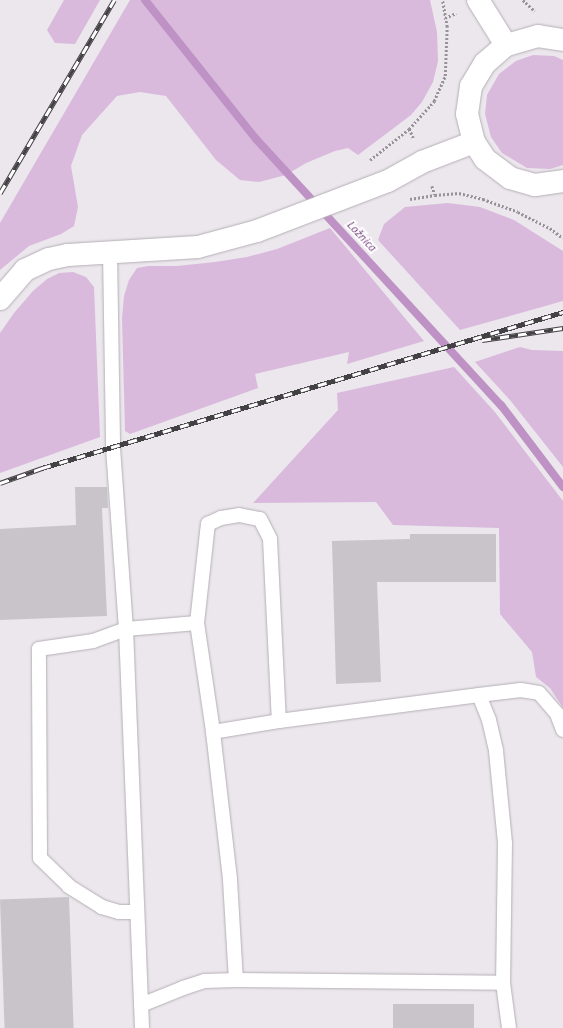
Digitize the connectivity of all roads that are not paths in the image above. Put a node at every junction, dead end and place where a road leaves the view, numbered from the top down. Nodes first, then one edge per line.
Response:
1 (478, 0) edge
2 (563, 40) edge
3 (506, 45) junction
4 (474, 142) junction
5 (563, 182) edge
6 (110, 252) junction
7 (0, 299) edge
8 (197, 623) junction
9 (126, 629) junction
10 (479, 695) junction
11 (279, 721) junction
12 (563, 730) edge
13 (213, 732) junction
14 (137, 912) junction
15 (236, 980) junction
16 (503, 983) junction
17 (141, 1005) junction
18 (142, 1028) edge
19 (510, 1028) edge

1 - 3 street
2 - 3 street
3 - 4 street
4 - 5 street
4 - 6 street
6 - 7 street
6 - 9 lane
8 - 9 lane
8 - 11 lane
8 - 13 lane
9 - 14 lane
9 - 14 lane
10 - 11 lane
10 - 12 lane
10 - 16 lane
11 - 13 lane
13 - 15 lane
14 - 17 lane
15 - 16 lane
15 - 17 lane
16 - 19 lane
17 - 18 lane

